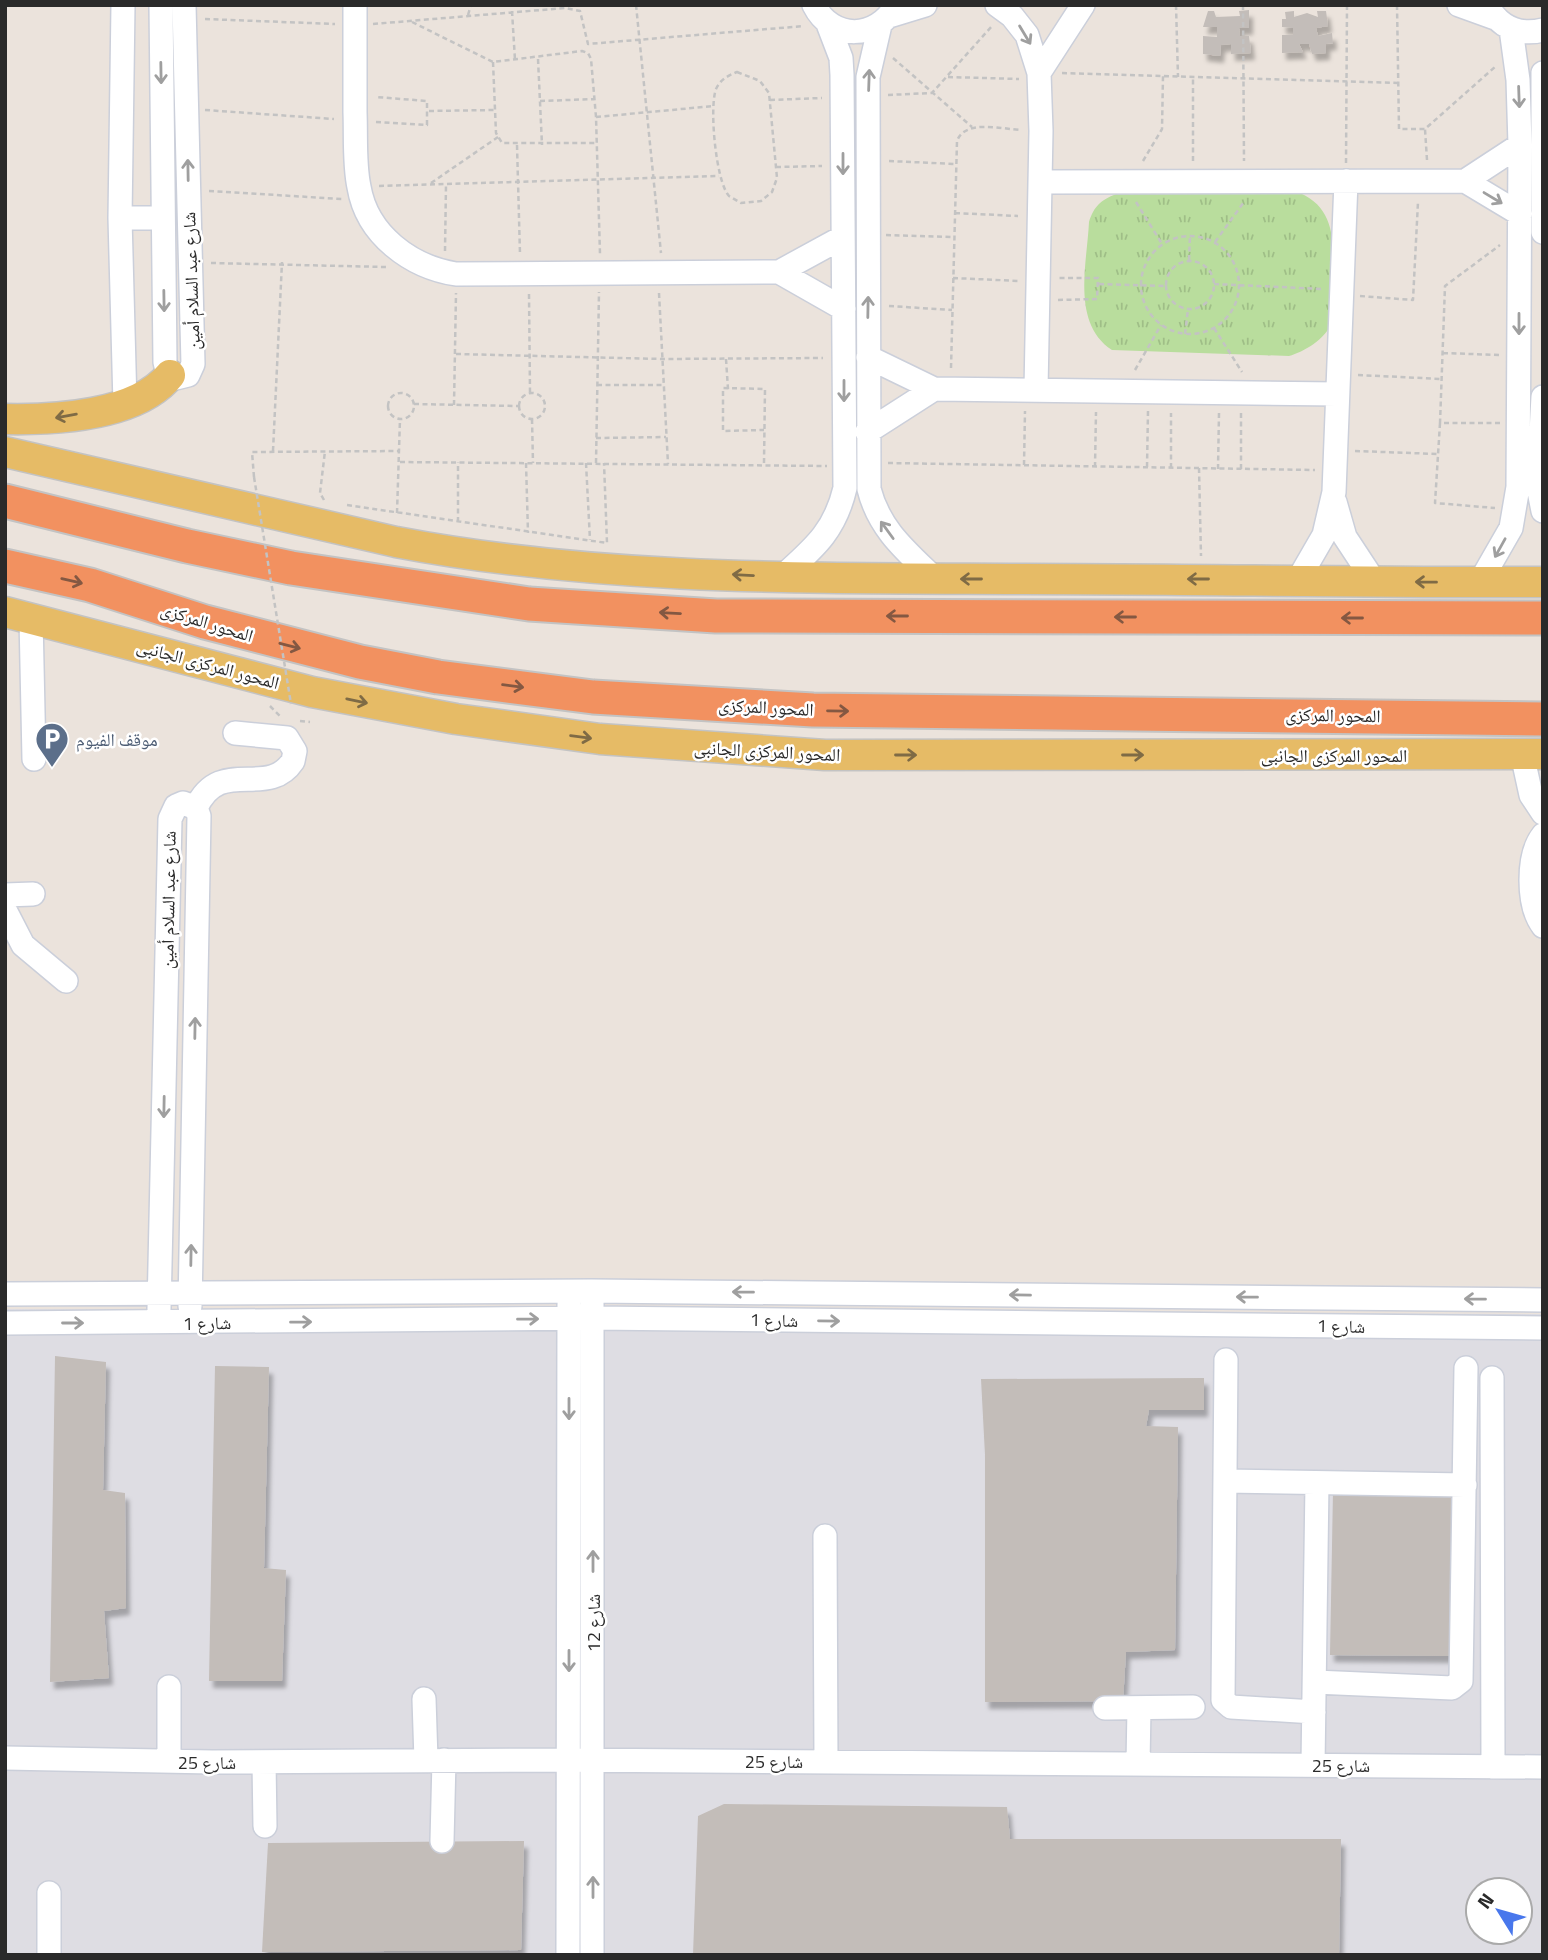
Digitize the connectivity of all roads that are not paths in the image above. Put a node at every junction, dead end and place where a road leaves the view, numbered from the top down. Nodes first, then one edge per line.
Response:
1 (123, 5) edge
2 (161, 5) edge
3 (925, 5) edge
4 (1083, 5) edge
5 (1459, 5) edge
6 (1001, 8) edge
7 (817, 10) edge
8 (184, 12) edge
9 (355, 15) edge
10 (885, 22) edge
11 (1502, 26) edge
12 (1543, 30) edge
13 (1543, 73) edge
14 (1039, 76) junction
15 (1520, 145) junction
16 (1346, 181) junction
17 (1465, 181) junction
18 (1040, 182) junction
19 (120, 218) junction
20 (163, 218) junction
21 (1528, 226) edge
22 (843, 237) junction
23 (779, 272) junction
24 (844, 309) junction
25 (868, 358) junction
26 (170, 375) junction
27 (1337, 384) junction
28 (942, 389) junction
29 (1031, 390) junction
30 (1543, 397) edge
31 (125, 404) junction
32 (5, 419) edge
33 (867, 432) junction
34 (1542, 433) edge
35 (5, 452) edge
36 (855, 464) junction
37 (1334, 471) junction
38 (5, 501) edge
39 (1543, 511) edge
40 (5, 566) edge
41 (783, 576) junction
42 (935, 579) junction
43 (1298, 580) junction
44 (1374, 581) junction
45 (1480, 582) junction
46 (1543, 582) edge
47 (18, 615) edge
48 (1543, 618) edge
49 (1543, 719) edge
50 (235, 733) dead end
51 (1532, 754) edge
52 (34, 760) dead end
53 (196, 808) junction
54 (1543, 813) edge
55 (1543, 835) edge
56 (33, 894) dead end
57 (5, 895) edge
58 (5, 910) edge
59 (1543, 926) edge
60 (66, 981) dead end
61 (569, 1291) junction
62 (592, 1291) junction
63 (190, 1293) junction
64 (5, 1294) edge
65 (160, 1294) junction
66 (1543, 1300) edge
67 (592, 1318) junction
68 (569, 1319) junction
69 (5, 1323) edge
70 (190, 1323) junction
71 (159, 1324) junction
72 (1543, 1328) edge
73 (1226, 1360) dead end
74 (1466, 1368) dead end
75 (1492, 1378) dead end
76 (1225, 1481) junction
77 (1317, 1483) junction
78 (1465, 1485) junction
79 (825, 1536) dead end
80 (1315, 1682) junction
81 (169, 1687) dead end
82 (424, 1699) dead end
83 (1193, 1707) dead end
84 (1314, 1712) junction
85 (5, 1758) edge
86 (435, 1760) junction
87 (569, 1760) junction
88 (593, 1760) junction
89 (169, 1761) junction
90 (264, 1762) junction
91 (826, 1762) junction
92 (1132, 1764) junction
93 (1313, 1765) junction
94 (1493, 1766) junction
95 (1543, 1767) edge
96 (265, 1826) dead end
97 (442, 1841) dead end
98 (49, 1894) dead end
99 (49, 1955) edge
100 (568, 1955) edge
101 (592, 1955) edge

1 - 19 street
2 -> 20 street, شارع عبد السلام أمين
3 - 10 street
4 - 14 street
5 - 11 street
6 -> 14 street
7 - 10 street
7 -> 22 street
26 -> 8 street, شارع عبد السلام أمين
9 - 23 street
25 -> 10 street
11 - 12 street
11 -> 15 street
13 - 21 street
14 - 18 street
15 - 17 street
15 - 21 street
16 - 17 street
16 - 18 street
16 - 27 street
17 -> 21 street
18 - 29 street
19 - 20 street
19 - 31 street
20 -> 26 street, شارع عبد السلام أمين
21 -> 45 street
22 - 23 street
22 - 24 street
23 - 24 street
24 -> 36 street
25 - 28 street
25 - 33 street
26 - 31 main road
27 - 29 street
27 - 37 street
28 - 29 street
28 - 33 street
30 - 34 street
31 -> 32 main road
33 - 36 street
34 - 39 street
41 -> 35 main road
36 - 41 street
42 -> 36 street
37 - 43 street
37 - 44 street
48 -> 38 highway
40 -> 49 highway, المحور المركزى
41 - 42 main road
43 -> 42 main road
43 - 44 main road
45 -> 44 main road
45 - 46 main road
47 -> 51 main road, المحور المركزى الجانبى
47 - 52 street
50 - 53 street
51 - 54 street
63 -> 53 street, شارع عبد السلام أمين
53 -> 65 street, شارع عبد السلام أمين
55 - 59 street
56 - 57 street
58 - 60 street
61 - 62 street, شارع 1
61 - 63 street, شارع 1
61 - 68 street, شارع 12
66 -> 62 street, شارع 1
62 - 67 street, شارع 12
63 - 65 street, شارع 1
63 - 70 street, شارع عبد السلام أمين
64 - 65 street, شارع 1
65 - 71 street, شارع عبد السلام أمين
67 - 68 street, شارع 1
67 -> 72 street, شارع 1
88 -> 67 street, شارع 12
70 -> 68 street, شارع 1
68 -> 87 street, شارع 12
69 -> 71 street, شارع 1
70 - 71 street, شارع 1
73 - 76 street
74 - 78 street
75 - 94 street
76 - 77 street
76 - 84 street
77 - 78 street
77 - 80 street
78 - 80 street
79 - 91 street
80 - 84 street
81 - 89 street
82 - 86 street
83 - 92 street
84 - 93 street
85 - 89 street, شارع 25
86 - 87 street, شارع 25
86 - 90 street, شارع 25
86 - 97 street
87 - 88 street, شارع 25
87 - 100 street, شارع 12
88 - 91 street, شارع 25
101 -> 88 street, شارع 12
89 - 90 street, شارع 25
90 - 96 street
91 - 92 street, شارع 25
92 - 93 street, شارع 25
93 - 94 street, شارع 25
94 - 95 street, شارع 25
98 - 99 street

